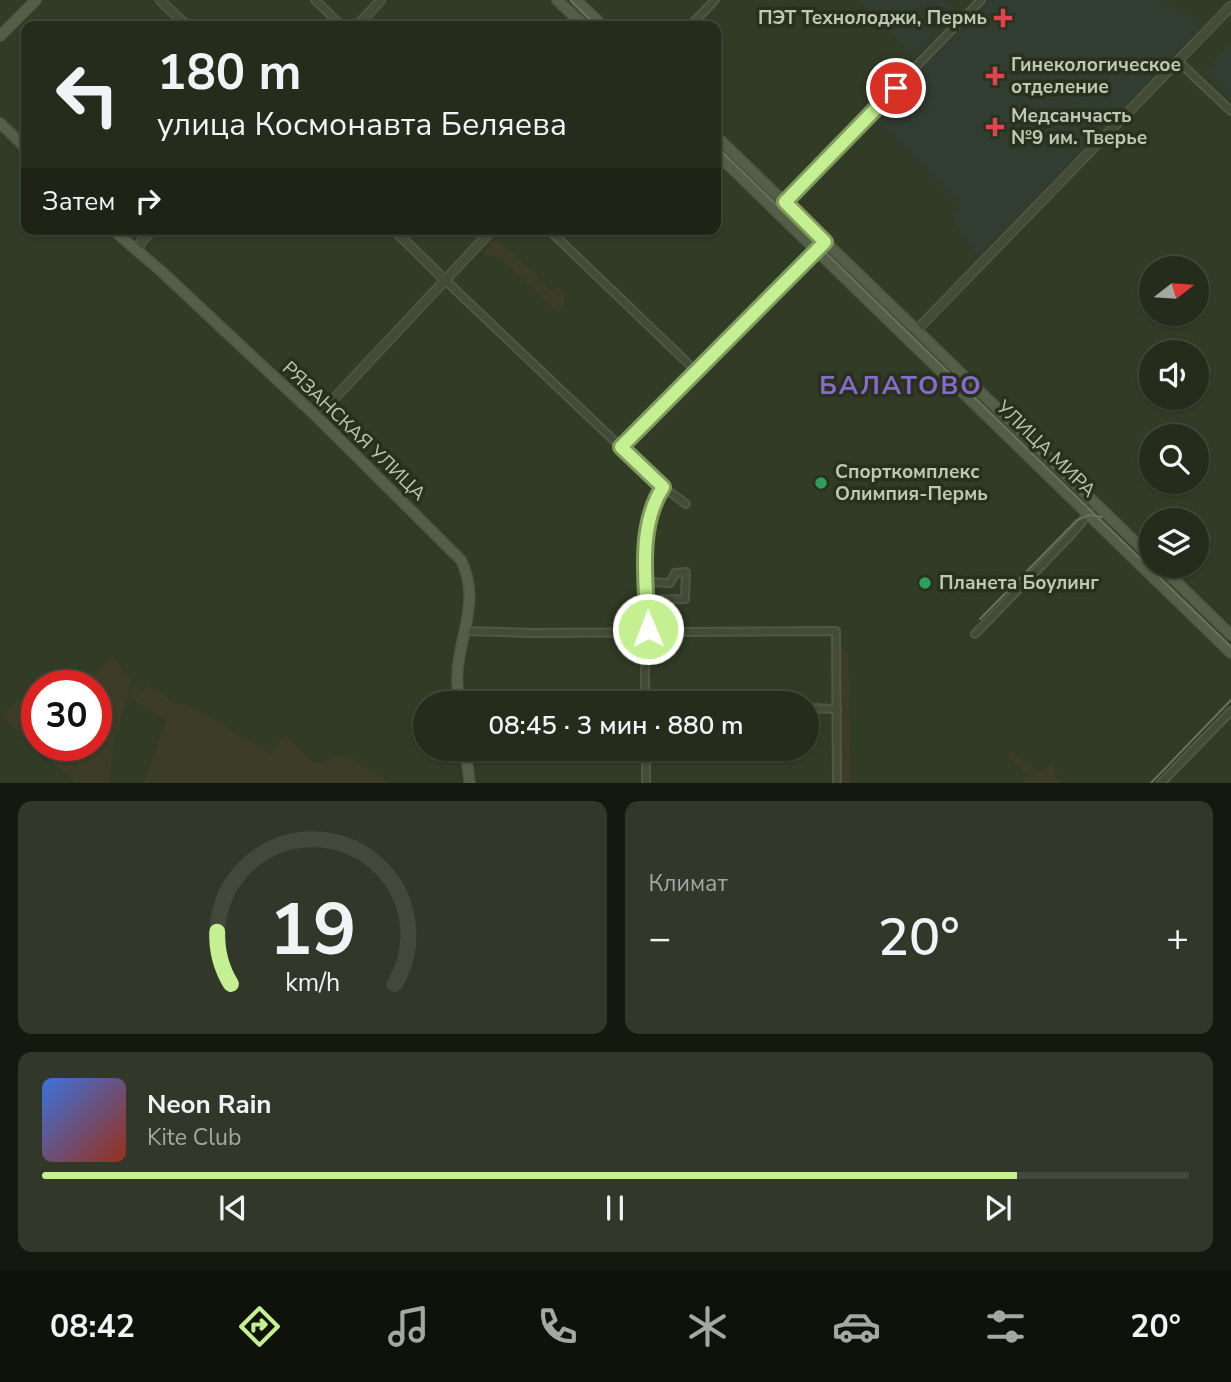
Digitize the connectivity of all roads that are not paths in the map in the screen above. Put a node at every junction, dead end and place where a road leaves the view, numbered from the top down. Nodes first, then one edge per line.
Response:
1 (36, 0) edge
2 (160, 0) edge
3 (315, 0) edge
4 (382, 0) edge
5 (557, 0) edge
6 (576, 0) edge
7 (715, 0) edge
8 (981, 0) edge
9 (1231, 6) edge
10 (182, 21) edge
11 (337, 21) edge
12 (362, 21) edge
13 (580, 21) edge
14 (598, 21) edge
15 (695, 21) edge
16 (0, 36) edge
17 (1179, 62) junction
18 (1231, 111) edge
19 (0, 123) edge
20 (721, 141) edge
21 (21, 143) edge
22 (721, 158) edge
23 (785, 202) junction
24 (120, 235) edge
25 (147, 235) edge
26 (399, 235) edge
27 (487, 235) edge
28 (554, 235) edge
29 (825, 242) junction
30 (138, 251) junction
31 (817, 251) junction
32 (445, 280) junction
33 (917, 330) junction
34 (908, 340) junction
35 (697, 372) junction
36 (317, 417) junction
37 (621, 447) junction
38 (663, 487) junction
39 (1092, 500) junction
40 (686, 503) dead end
41 (1087, 513) junction
42 (1139, 545) edge
43 (1172, 578) edge
44 (647, 582) junction
45 (647, 600) junction
46 (465, 631) junction
47 (646, 632) junction
48 (975, 634) dead end
49 (1231, 635) edge
50 (1231, 653) edge
51 (458, 691) edge
52 (645, 691) edge
53 (819, 709) edge
54 (836, 709) junction
55 (1231, 711) edge
56 (467, 761) edge
57 (646, 761) edge
58 (470, 783) edge
59 (646, 783) edge
60 (837, 783) edge
61 (1160, 783) edge

1 - 16 main road
2 - 10 street
3 - 11 street
4 - 12 street
5 - 13 main road
6 - 14 main road
7 - 15 street
8 - 23 street
9 - 17 street
17 - 18 street
17 - 33 street
19 - 21 main road
20 - 23 main road, УЛИЦА МИРА
22 - 31 main road, УЛИЦА МИРА
23 - 29 main road, УЛИЦА МИРА
24 - 30 main road, РЯЗАНСКАЯ УЛИЦА
25 - 30 street
26 - 32 street
27 - 32 street
28 - 35 street
29 - 31 street
29 - 33 main road, УЛИЦА МИРА
30 - 36 main road, РЯЗАНСКАЯ УЛИЦА
31 - 34 main road, УЛИЦА МИРА
31 - 35 street
32 - 36 street
32 - 37 street
33 - 34 street
33 - 39 main road, УЛИЦА МИРА
34 - 41 main road, УЛИЦА МИРА
35 - 37 street
36 - 46 main road, РЯЗАНСКАЯ УЛИЦА
37 - 38 street
38 - 40 street
38 - 44 street
39 - 41 street
39 - 42 main road, УЛИЦА МИРА
41 - 48 street
41 - 50 main road, УЛИЦА МИРА
43 - 49 main road
44 - 45 street
44 - 45 street
45 - 47 street
46 - 47 street
46 - 51 main road, РЯЗАНСКАЯ УЛИЦА
47 - 52 street
47 - 54 street
53 - 54 street
54 - 60 street
55 - 61 street
56 - 58 main road
57 - 59 street

